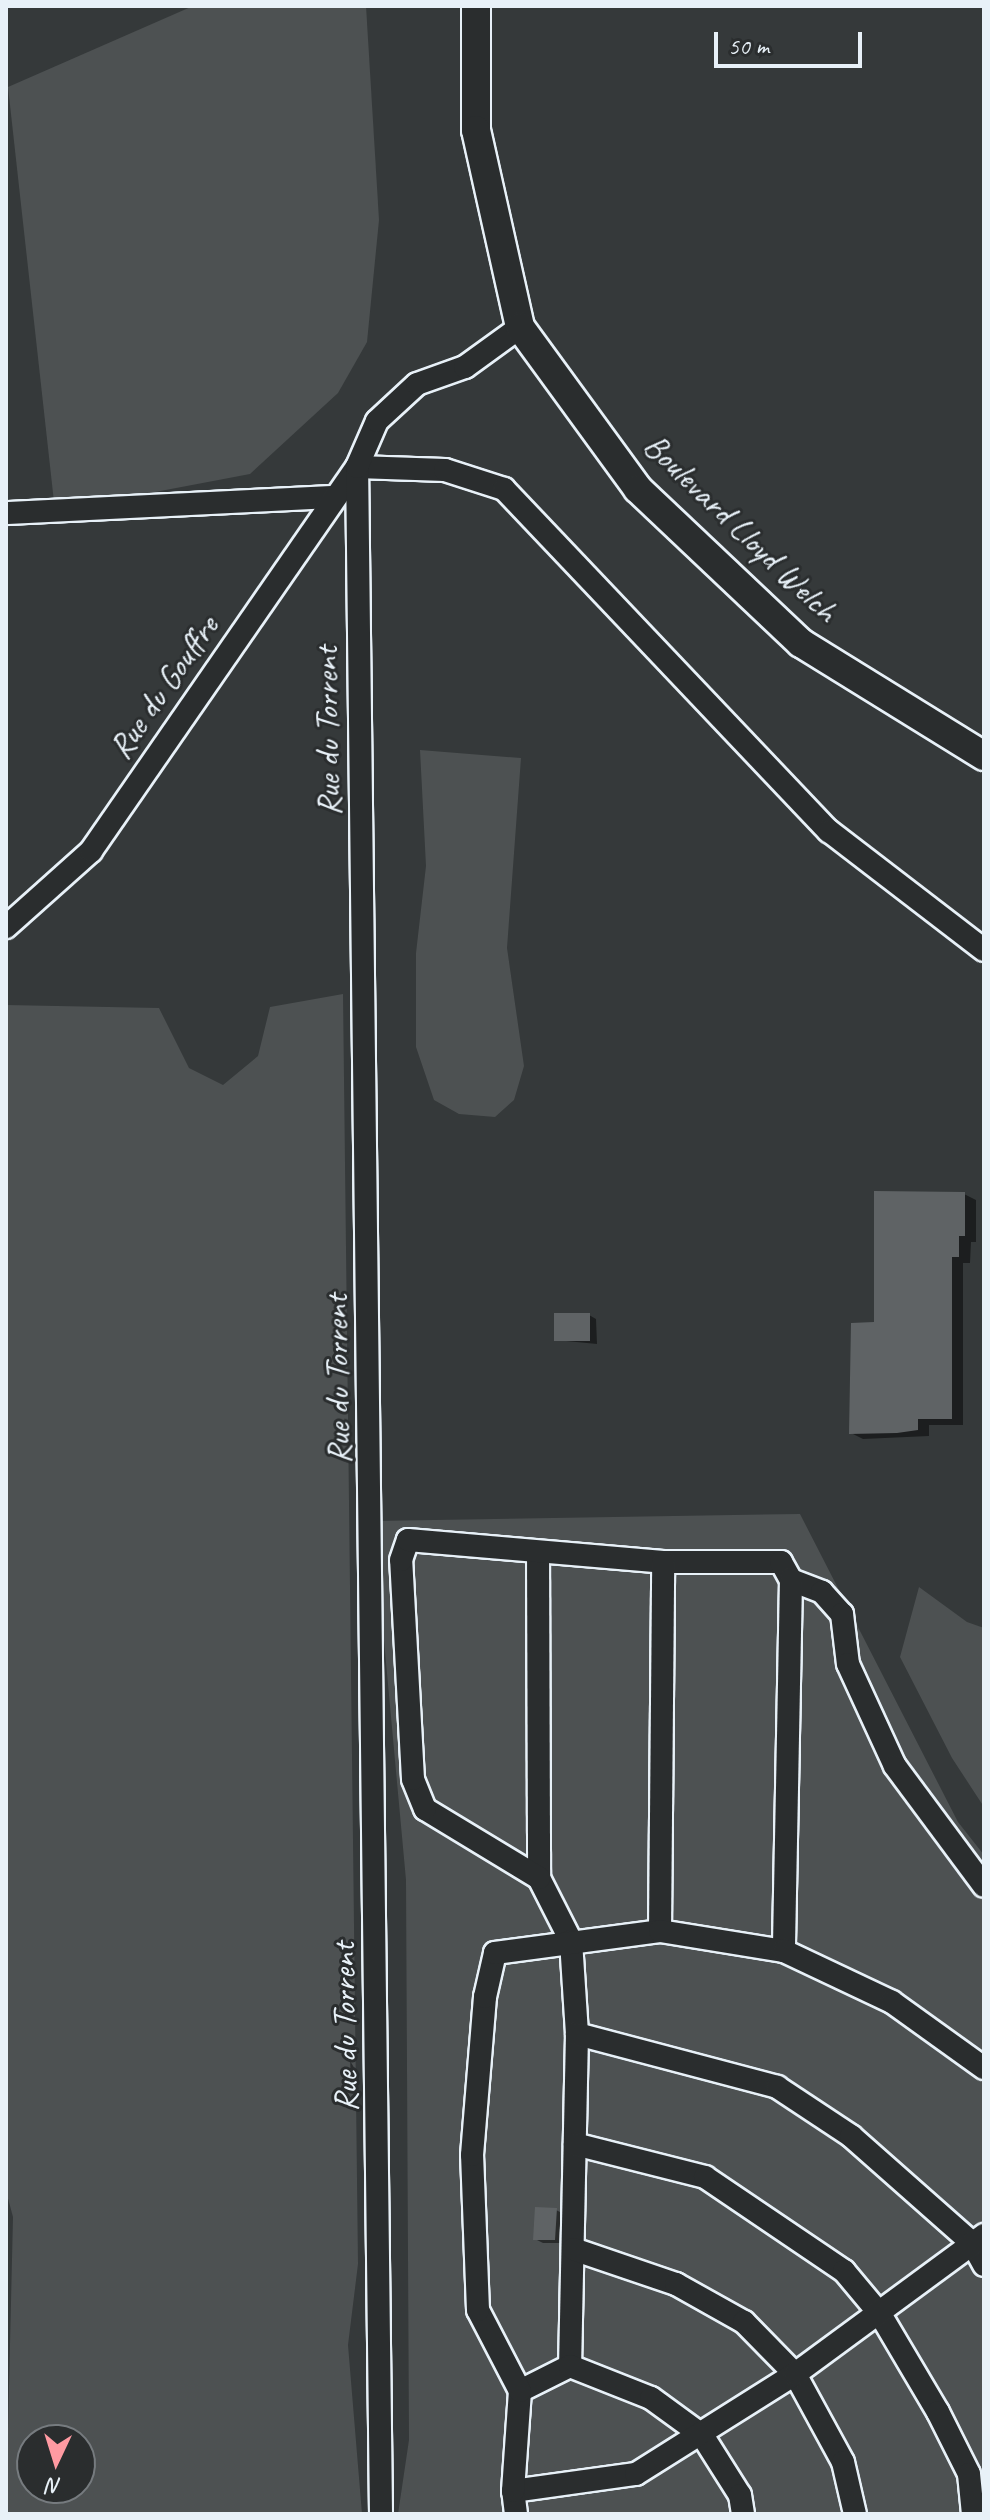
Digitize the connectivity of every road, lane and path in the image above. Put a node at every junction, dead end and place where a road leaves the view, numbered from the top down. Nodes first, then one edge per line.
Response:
1 (476, 6) edge
2 (520, 327) junction
3 (357, 467) junction
4 (336, 497) junction
5 (6, 513) edge
6 (984, 756) edge
7 (6, 927) edge
8 (984, 950) edge
9 (538, 1552) junction
10 (663, 1562) junction
11 (791, 1580) junction
12 (539, 1878) junction
13 (984, 1886) edge
14 (660, 1931) junction
15 (571, 1941) junction
16 (784, 1951) junction
17 (577, 2034) junction
18 (984, 2068) edge
19 (575, 2144) junction
20 (978, 2239) edge
21 (573, 2249) junction
22 (984, 2265) edge
23 (880, 2314) junction
24 (570, 2366) junction
25 (795, 2374) junction
26 (520, 2391) junction
27 (702, 2435) junction
28 (513, 2491) junction
29 (381, 2514) edge
30 (516, 2514) edge
31 (743, 2514) edge
32 (855, 2514) edge
33 (973, 2514) edge

1 - 2 main road, Boulevard Lloyd Welch
2 - 3 street, Rue du Torrent
2 - 6 main road, Boulevard Lloyd Welch
3 - 4 street, Rue du Gouffre
3 - 8 street
3 - 29 street, Rue du Torrent
4 - 5 street
4 - 7 street, Rue du Gouffre
9 - 10 street
9 - 12 street
9 - 12 street
10 - 11 street
10 - 14 street
11 - 13 street
11 - 16 street
12 - 15 street
14 - 15 street
14 - 16 street
15 - 17 street
15 - 26 street
16 - 18 street
17 - 19 street
17 - 20 street
19 - 21 street
19 - 23 street
20 - 22 street
20 - 23 street
21 - 24 street
21 - 25 street
23 - 25 street
23 - 33 street
24 - 26 street
24 - 27 street
25 - 27 street
25 - 32 street
26 - 28 street
27 - 28 street
27 - 31 street
28 - 30 street

